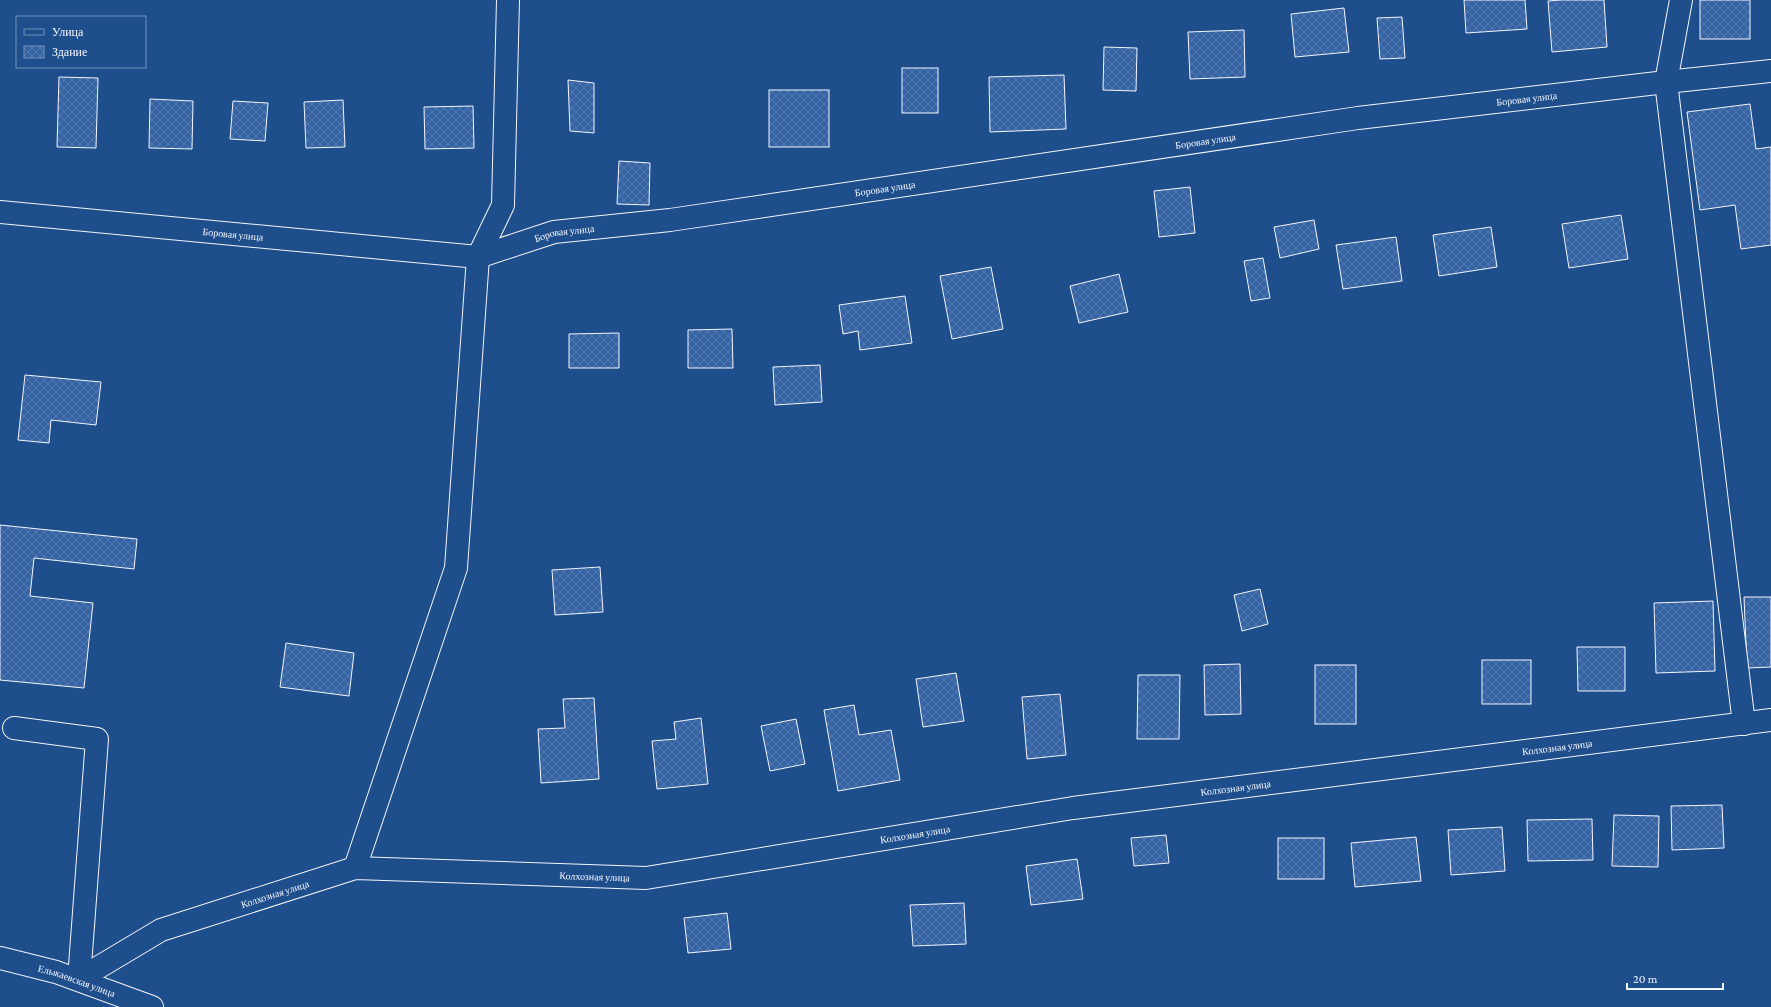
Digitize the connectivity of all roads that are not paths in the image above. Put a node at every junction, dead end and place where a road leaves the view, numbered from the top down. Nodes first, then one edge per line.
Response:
1 (508, 0) edge
2 (1681, 0) edge
3 (1771, 71) edge
4 (1666, 82) junction
5 (0, 212) edge
6 (478, 257) junction
7 (1771, 720) edge
8 (1744, 724) junction
9 (14, 728) dead end
10 (355, 868) junction
11 (0, 958) edge
12 (79, 979) junction
13 (152, 1007) edge

1 - 6 street
2 - 4 street
3 - 4 street, Боровая улица
4 - 6 street, Боровая улица
4 - 8 street
5 - 6 street, Боровая улица
6 - 10 street
7 - 8 street, Колхозная улица
8 - 10 street, Колхозная улица
9 - 12 street
10 - 12 street, Колхозная улица
11 - 12 street, Елыкаевская улица
12 - 13 street, Елыкаевская улица

